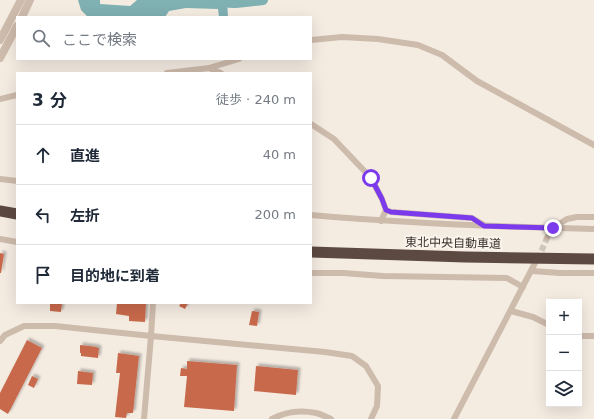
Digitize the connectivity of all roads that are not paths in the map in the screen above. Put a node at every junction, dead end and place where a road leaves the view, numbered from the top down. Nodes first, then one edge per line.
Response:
1 (21, 0) edge
2 (30, 0) edge
3 (22, 16) edge
4 (16, 28) edge
5 (0, 40) edge
6 (312, 40) edge
7 (0, 58) edge
8 (236, 60) edge
9 (209, 68) junction
10 (175, 72) edge
11 (219, 72) edge
12 (16, 95) edge
13 (0, 100) edge
14 (312, 125) edge
15 (594, 145) edge
16 (0, 179) edge
17 (16, 181) edge
18 (386, 210) junction
19 (0, 211) edge
20 (16, 214) edge
21 (312, 215) edge
22 (0, 216) edge
23 (594, 217) edge
24 (16, 219) edge
25 (381, 221) junction
26 (484, 226) junction
27 (553, 228) junction
28 (594, 229) edge
29 (547, 238) tunnel mouth
30 (0, 239) edge
31 (16, 242) edge
32 (312, 246) edge
33 (312, 252) edge
34 (594, 253) edge
35 (594, 259) edge
36 (535, 263) tunnel mouth
37 (532, 271) junction
38 (312, 273) edge
39 (594, 273) edge
40 (523, 287) junction
41 (153, 304) edge
42 (511, 311) junction
43 (546, 324) edge
44 (151, 336) junction
45 (582, 336) edge
46 (594, 336) edge
47 (0, 341) edge
48 (144, 419) edge
49 (272, 419) edge
50 (331, 419) edge
51 (371, 419) edge
52 (454, 419) edge

1 - 5 street
2 - 3 street
4 - 7 street
6 - 15 street
8 - 9 street
9 - 10 street
9 - 11 street
12 - 13 street
14 - 18 street
16 - 17 street
18 - 25 street
18 - 26 street
19 - 20 highway
21 - 25 street
22 - 24 highway
23 - 27 street
25 - 26 street
26 - 27 street
27 - 28 street
27 - 29 street
30 - 31 street
32 - 34 highway, 東北中央自動車道
33 - 35 highway, 東北中央自動車道
36 - 37 street
37 - 39 street
37 - 40 street
38 - 40 street
40 - 42 street
41 - 44 street
42 - 43 street
42 - 52 street
44 - 47 street
44 - 48 street
44 - 51 street
45 - 46 street
49 - 50 street

